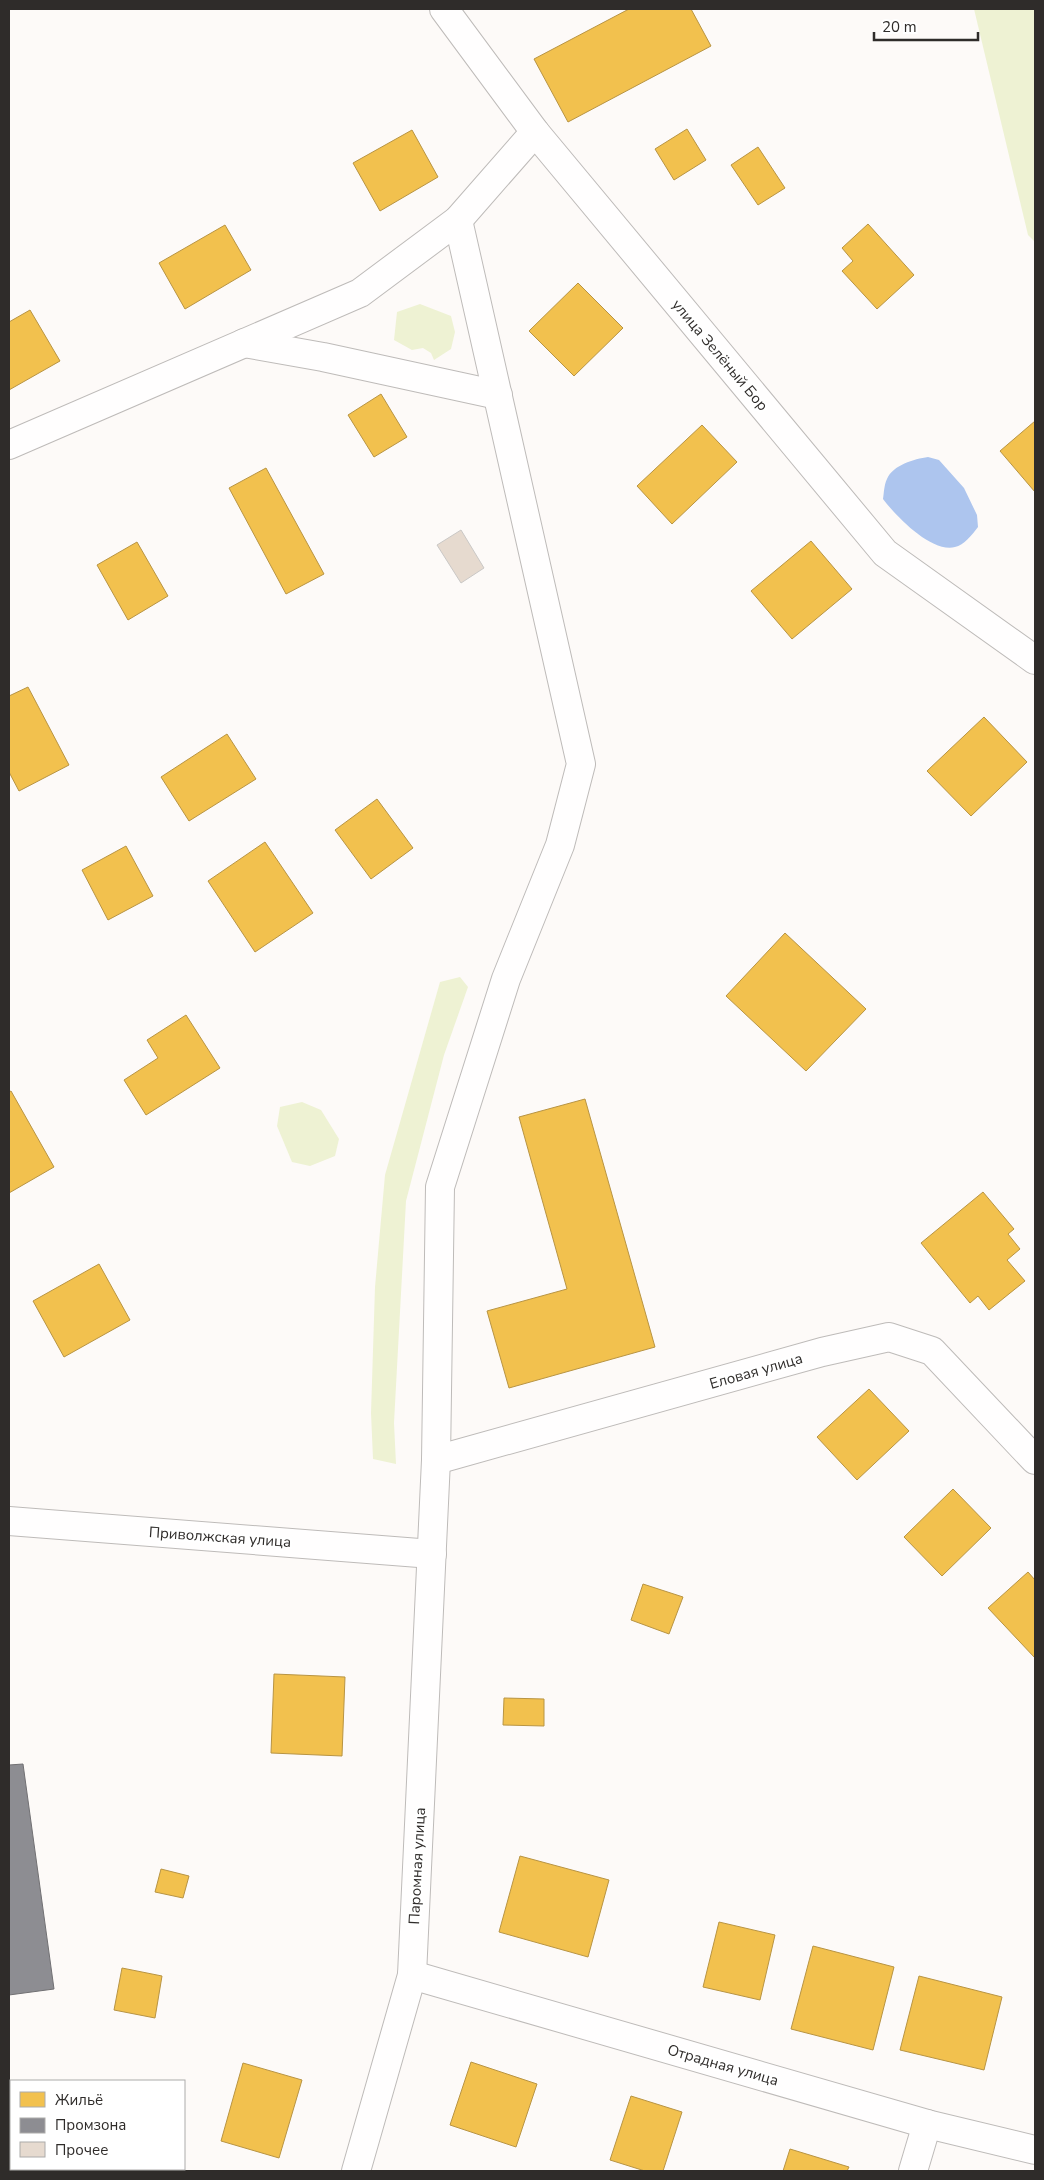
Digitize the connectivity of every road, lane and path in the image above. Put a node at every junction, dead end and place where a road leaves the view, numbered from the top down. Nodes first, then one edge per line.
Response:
1 (444, 9) edge
2 (535, 132) junction
3 (458, 220) junction
4 (244, 343) junction
5 (498, 395) junction
6 (9, 445) edge
7 (1035, 660) edge
8 (436, 1460) junction
9 (1035, 1460) edge
10 (9, 1521) edge
11 (432, 1554) junction
12 (412, 1975) junction
13 (927, 2124) junction
14 (1035, 2150) edge
15 (356, 2171) edge
16 (913, 2171) edge

1 - 2 street, улица Зелёный Бор
2 - 3 street
2 - 7 street, улица Зелёный Бор
3 - 4 street
3 - 5 street, Паромная улица
4 - 5 street
4 - 6 street
5 - 8 street, Паромная улица
8 - 9 street, Еловая улица
8 - 11 street, Паромная улица
10 - 11 street, Приволжская улица
11 - 12 street, Паромная улица
12 - 13 street, Отрадная улица
12 - 15 street, Паромная улица
13 - 14 street, Отрадная улица
13 - 16 street

